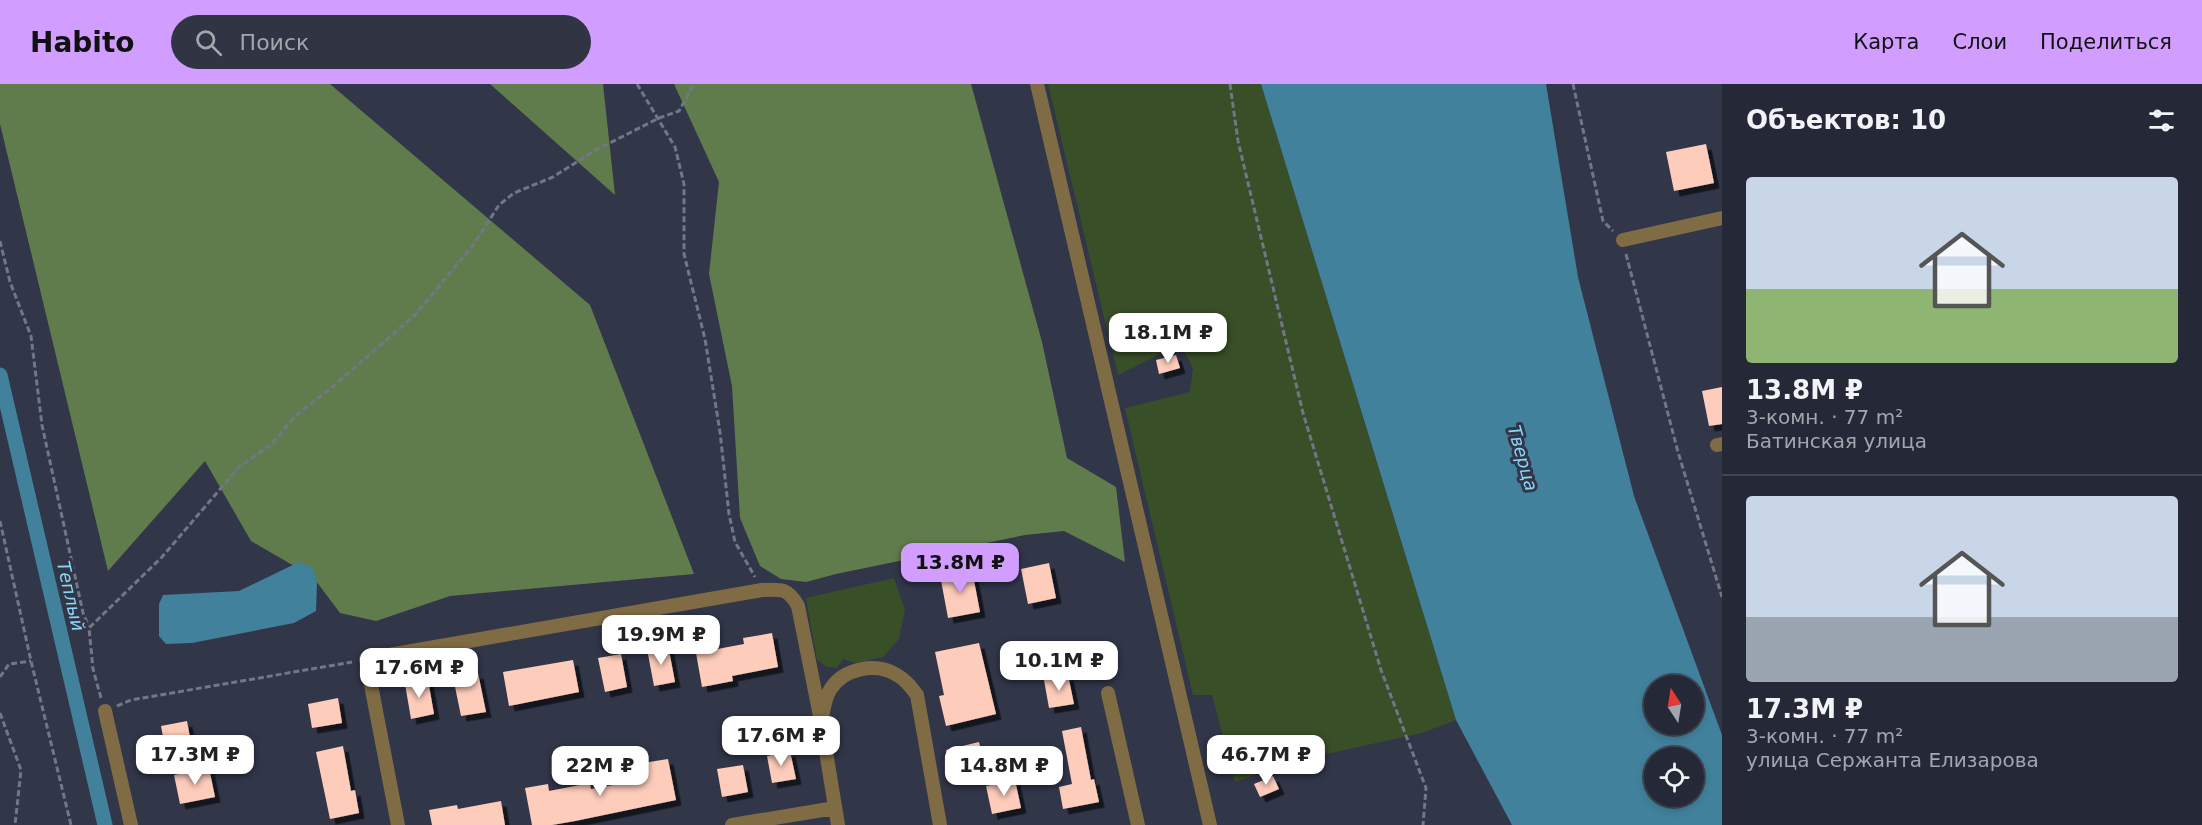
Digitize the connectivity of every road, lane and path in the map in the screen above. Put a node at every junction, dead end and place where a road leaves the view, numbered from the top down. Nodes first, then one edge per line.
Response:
1 (637, 84) edge
2 (694, 84) edge
3 (1037, 84) edge
4 (1230, 84) edge
5 (1573, 84) edge
6 (659, 118) junction
7 (1722, 218) edge
8 (1623, 240) junction
9 (0, 241) edge
10 (0, 521) edge
11 (762, 590) junction
12 (1722, 597) edge
13 (89, 628) junction
14 (366, 659) junction
15 (31, 661) junction
16 (0, 677) edge
17 (1108, 693) dead end
18 (105, 711) junction
19 (0, 713) edge
20 (821, 721) junction
21 (835, 808) junction
22 (15, 825) edge
23 (71, 825) edge
24 (131, 825) edge
25 (398, 825) edge
26 (732, 825) edge
27 (838, 825) edge
28 (940, 825) edge
29 (1138, 825) edge
30 (1210, 825) edge
31 (1423, 825) edge

1 - 6 path
2 - 6 path
3 - 30 street
4 - 31 path
5 - 8 path
6 - 11 path
6 - 13 path
7 - 8 street
8 - 12 path
9 - 13 path
10 - 15 path
11 - 14 street
11 - 20 street
13 - 18 path
14 - 18 path
14 - 25 street
15 - 16 path
15 - 23 path
17 - 29 street
18 - 24 street
19 - 22 path
20 - 21 street
20 - 28 street
21 - 26 street
21 - 27 street

